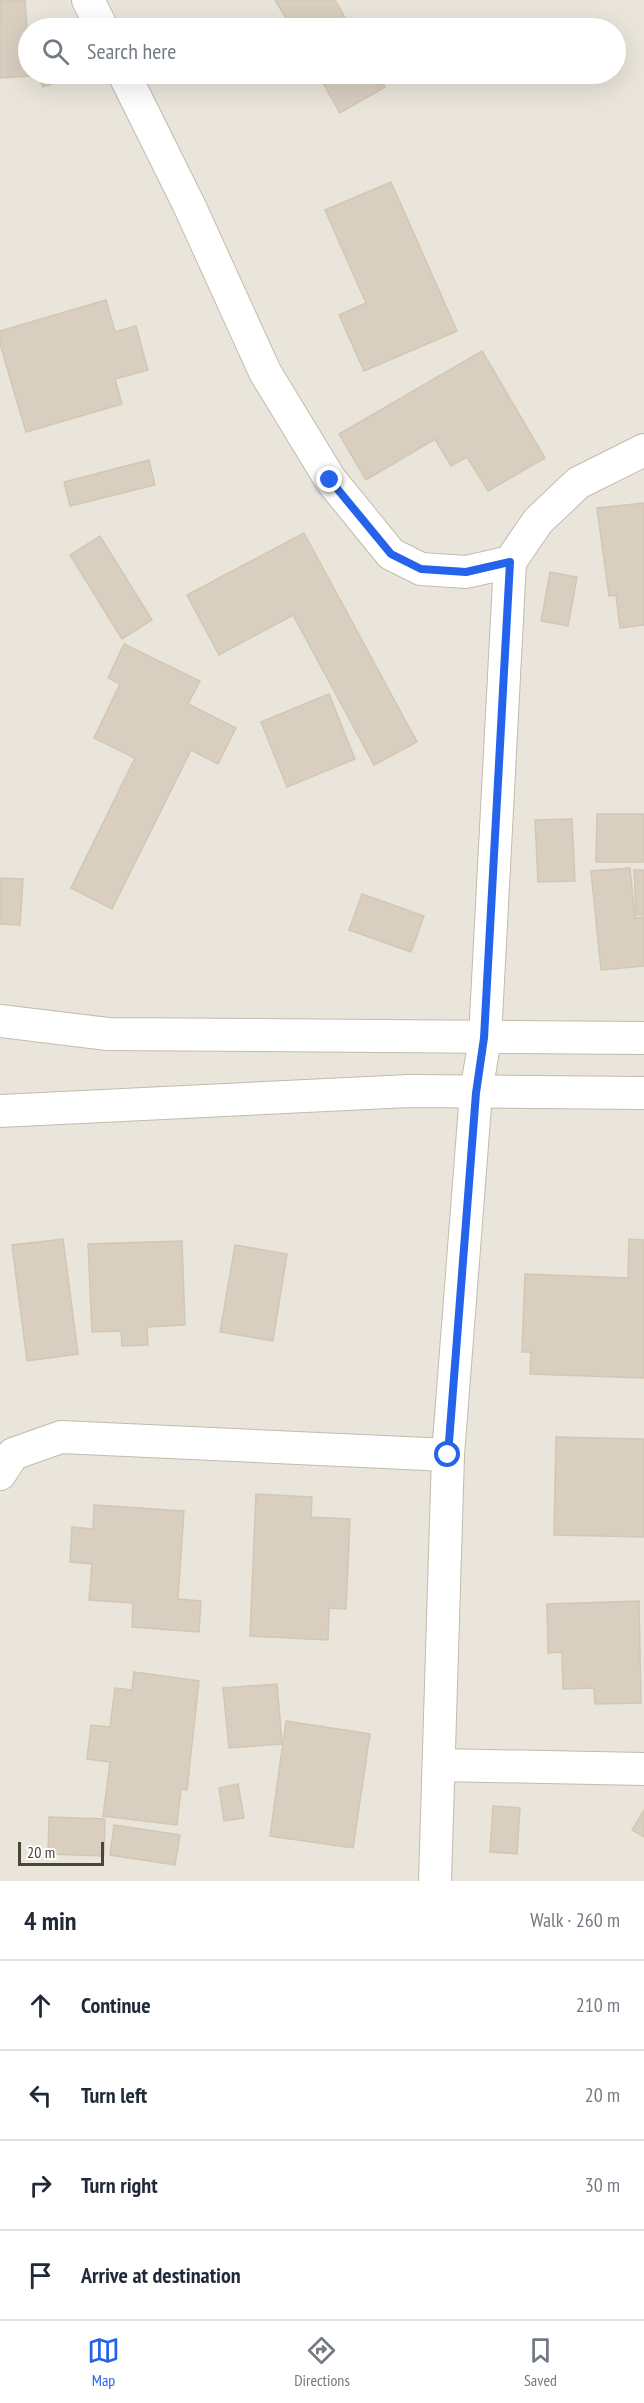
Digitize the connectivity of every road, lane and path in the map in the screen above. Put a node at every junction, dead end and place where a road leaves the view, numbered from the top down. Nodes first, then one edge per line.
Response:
1 (88, 0) edge
2 (97, 18) edge
3 (129, 84) edge
4 (644, 450) edge
5 (510, 562) junction
6 (0, 1021) edge
7 (484, 1038) junction
8 (644, 1038) edge
9 (476, 1093) junction
10 (644, 1093) edge
11 (0, 1111) edge
12 (448, 1455) junction
13 (0, 1474) edge
14 (439, 1765) junction
15 (644, 1769) edge
16 (435, 1881) edge

1 - 2 street
3 - 5 street
4 - 5 street
5 - 7 street
6 - 7 street
7 - 8 street
7 - 9 street
9 - 10 street
9 - 11 street
9 - 12 street
12 - 13 street
12 - 14 street
14 - 15 street
14 - 16 street

